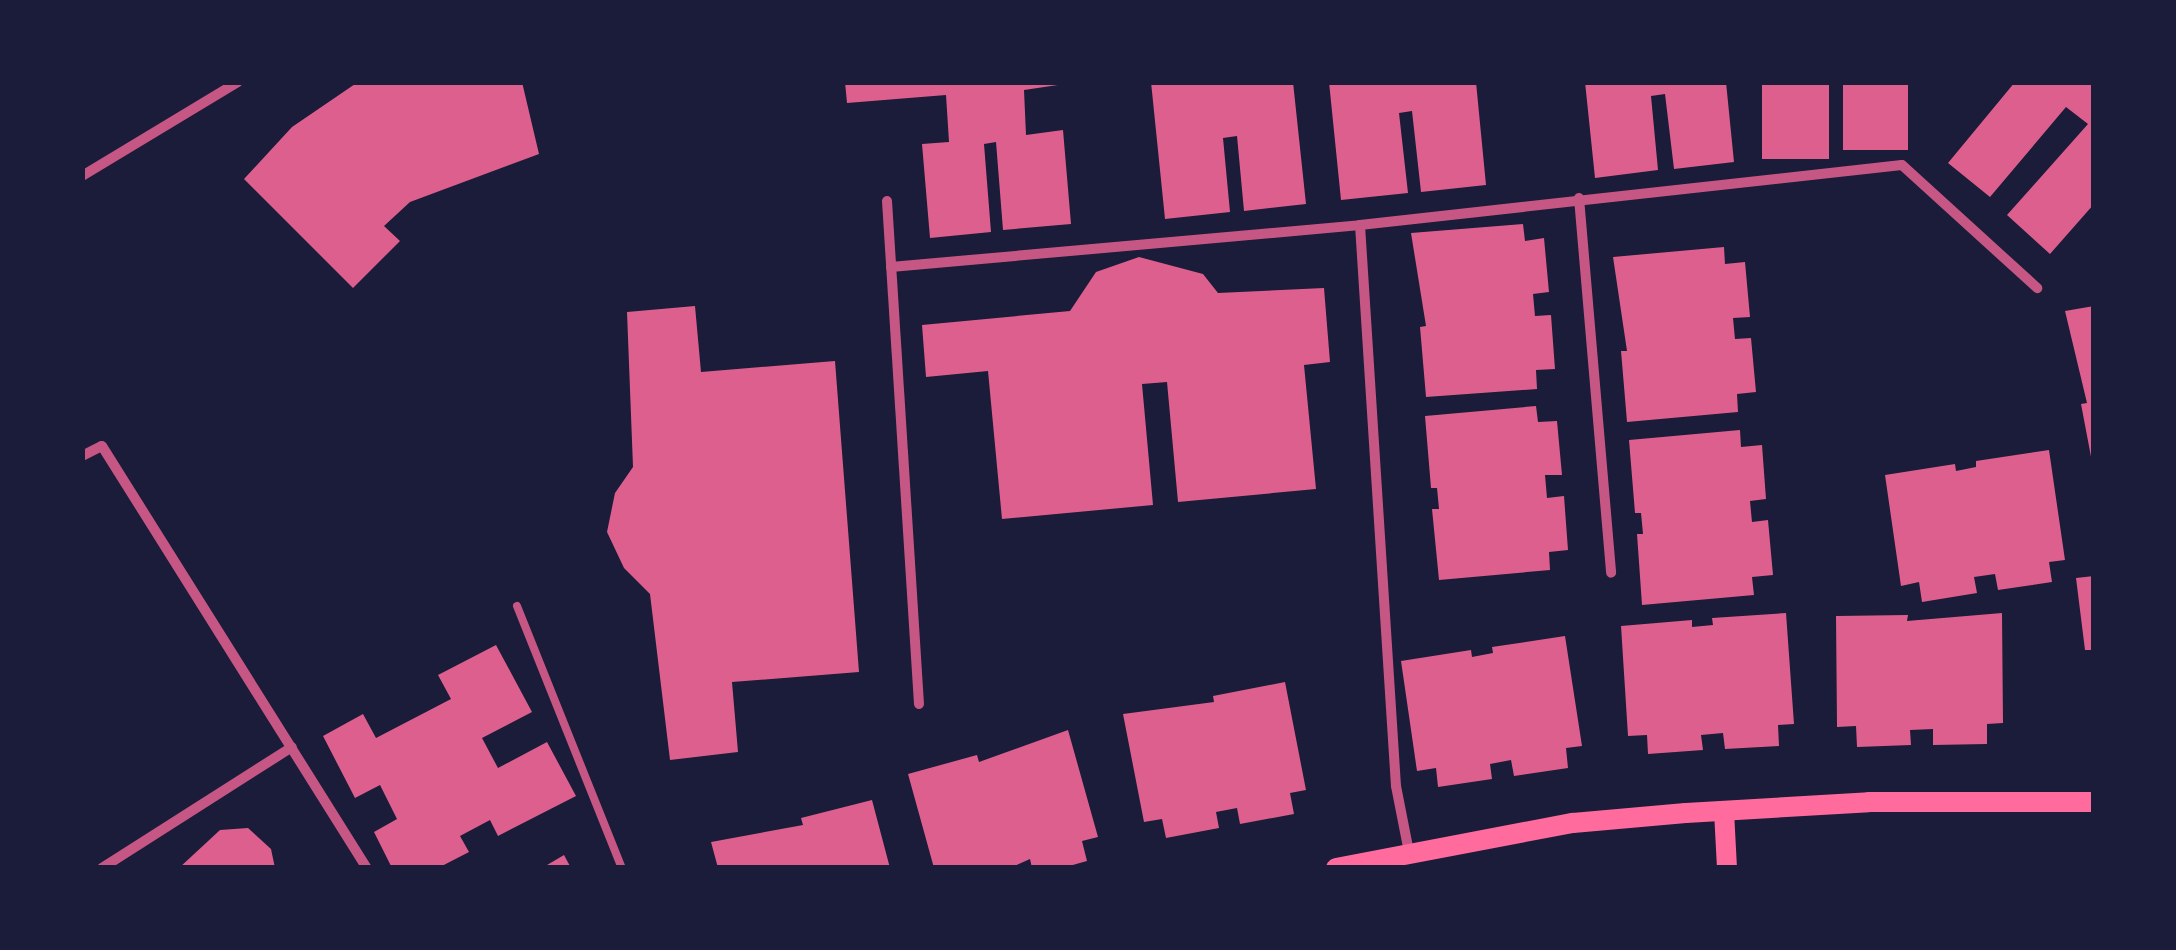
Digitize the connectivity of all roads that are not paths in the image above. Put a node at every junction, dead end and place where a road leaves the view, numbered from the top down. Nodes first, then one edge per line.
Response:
1 (238, 82) edge
2 (82, 176) edge
3 (1579, 198) junction
4 (887, 201) dead end
5 (1360, 225) junction
6 (891, 267) junction
7 (2038, 288) dead end
8 (82, 456) edge
9 (1611, 573) dead end
10 (517, 606) dead end
11 (918, 704) dead end
12 (292, 747) junction
13 (2094, 802) edge
14 (1724, 811) junction
15 (1409, 852) junction
16 (102, 868) edge
17 (367, 868) edge
18 (622, 868) edge
19 (1336, 868) edge
20 (1727, 868) edge

1 - 2 street
3 - 5 street
3 - 7 street
3 - 9 street
4 - 6 street
5 - 6 street
5 - 15 street
6 - 11 street
8 - 12 street
10 - 18 lane
12 - 16 street
12 - 17 street
13 - 14 main road
14 - 15 main road
14 - 20 main road
15 - 19 main road

